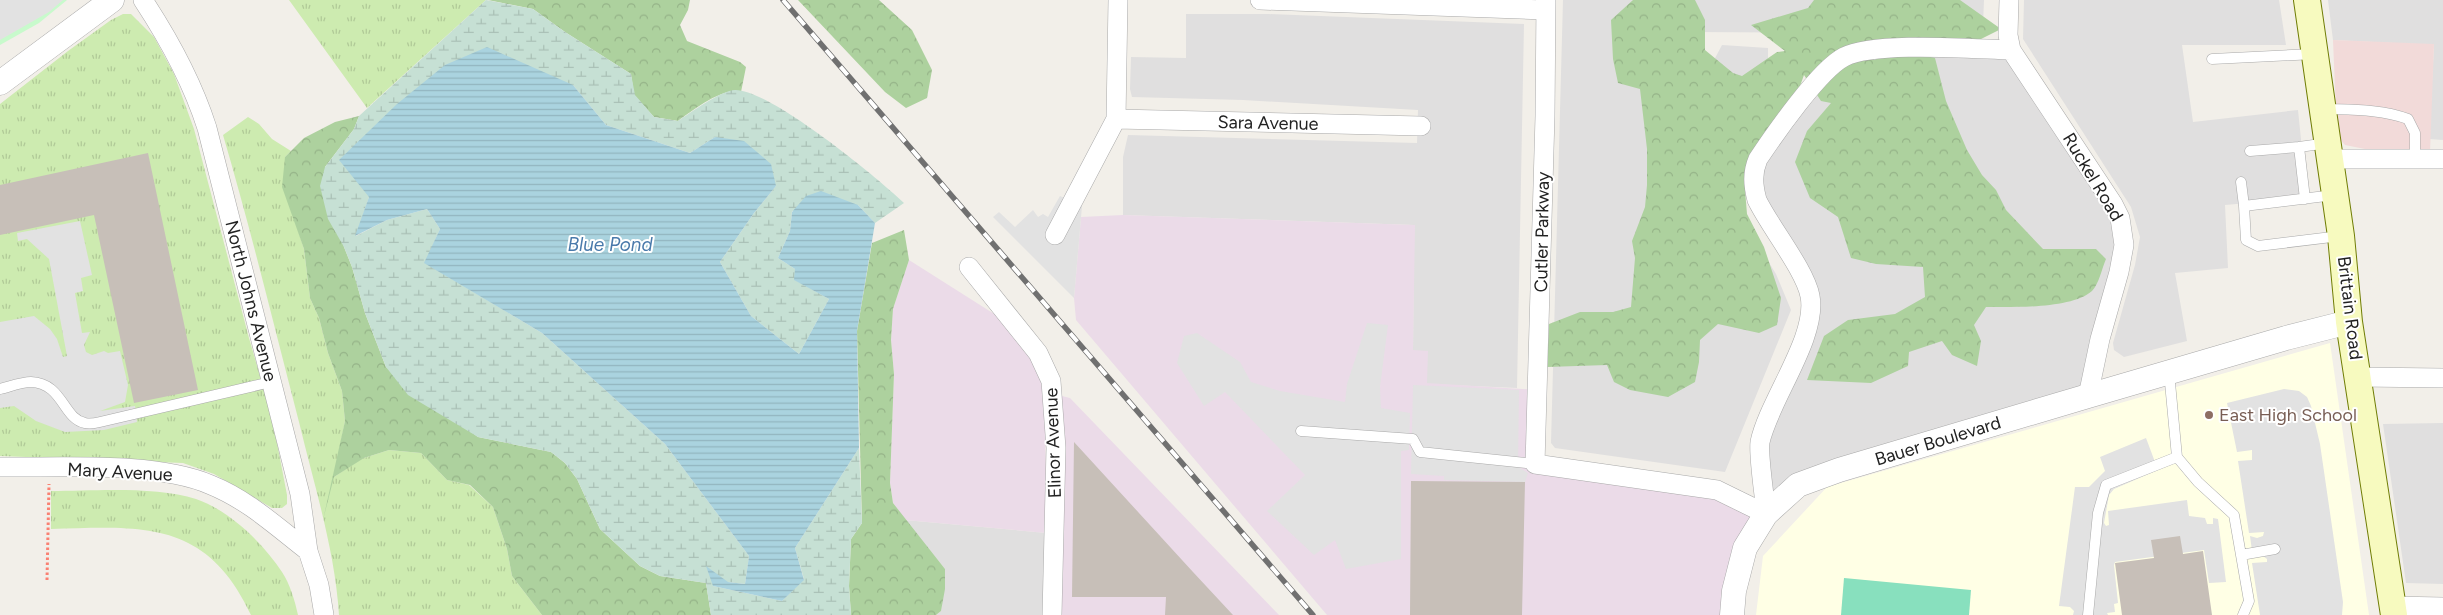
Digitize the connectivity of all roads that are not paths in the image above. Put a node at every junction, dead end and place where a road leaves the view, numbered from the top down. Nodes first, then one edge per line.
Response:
1 (112, 0) edge
2 (143, 0) edge
3 (1118, 0) edge
4 (1260, 0) edge
5 (1292, 0) edge
6 (2008, 0) edge
7 (2306, 0) edge
8 (1545, 5) edge
9 (2011, 50) junction
10 (2315, 54) junction
11 (2212, 59) dead end
12 (0, 83) edge
13 (2323, 109) junction
14 (1116, 120) junction
15 (1421, 126) dead end
16 (2299, 147) junction
17 (2250, 151) dead end
18 (2329, 151) junction
19 (2415, 159) junction
20 (2443, 159) edge
21 (2241, 182) dead end
22 (2335, 195) junction
23 (2305, 199) junction
24 (2244, 206) junction
25 (1055, 235) dead end
26 (2341, 236) junction
27 (969, 267) dead end
28 (2349, 322) junction
29 (2169, 372) junction
30 (2359, 377) junction
31 (2443, 378) edge
32 (271, 382) junction
33 (0, 389) edge
34 (2088, 396) junction
35 (1302, 431) dead end
36 (2177, 457) junction
37 (1535, 464) junction
38 (0, 467) edge
39 (1766, 514) junction
40 (2275, 549) dead end
41 (308, 551) junction
42 (2241, 556) junction
43 (2443, 607) edge
44 (2393, 611) edge
45 (324, 615) edge
46 (1052, 615) edge
47 (1732, 615) edge
48 (2088, 615) edge
49 (2243, 615) edge

1 - 12 street
2 - 32 street, North Johns Avenue
3 - 14 street
4 - 5 street
5 - 8 street
6 - 9 street, Ruckel Road
7 - 10 main road, Brittain Road
8 - 37 street, Cutler Parkway
9 - 34 street, Ruckel Road
9 - 39 street
10 - 11 lane
10 - 13 main road, Brittain Road
13 - 18 main road, Brittain Road
13 - 19 lane
14 - 15 street, Sara Avenue
14 - 25 street
16 - 17 lane
16 - 18 lane
16 - 23 lane
18 - 19 street
18 - 22 main road, Brittain Road
19 - 20 street
21 - 24 lane
22 - 23 lane
22 - 26 main road, Brittain Road
23 - 24 lane
24 - 26 lane
26 - 28 main road, Brittain Road
27 - 46 street, Elinor Avenue
28 - 29 street, Bauer Boulevard
28 - 30 main road, Brittain Road
29 - 34 street, Bauer Boulevard
29 - 36 lane
30 - 31 street
30 - 44 main road, Brittain Road
32 - 33 lane
32 - 41 street, North Johns Avenue
34 - 39 street, Bauer Boulevard
35 - 37 lane
36 - 42 lane
36 - 48 lane
37 - 39 street
38 - 41 street, Mary Avenue
39 - 47 street, Bauer Boulevard
40 - 42 lane
41 - 45 street, North Johns Avenue
42 - 49 lane
43 - 44 street

